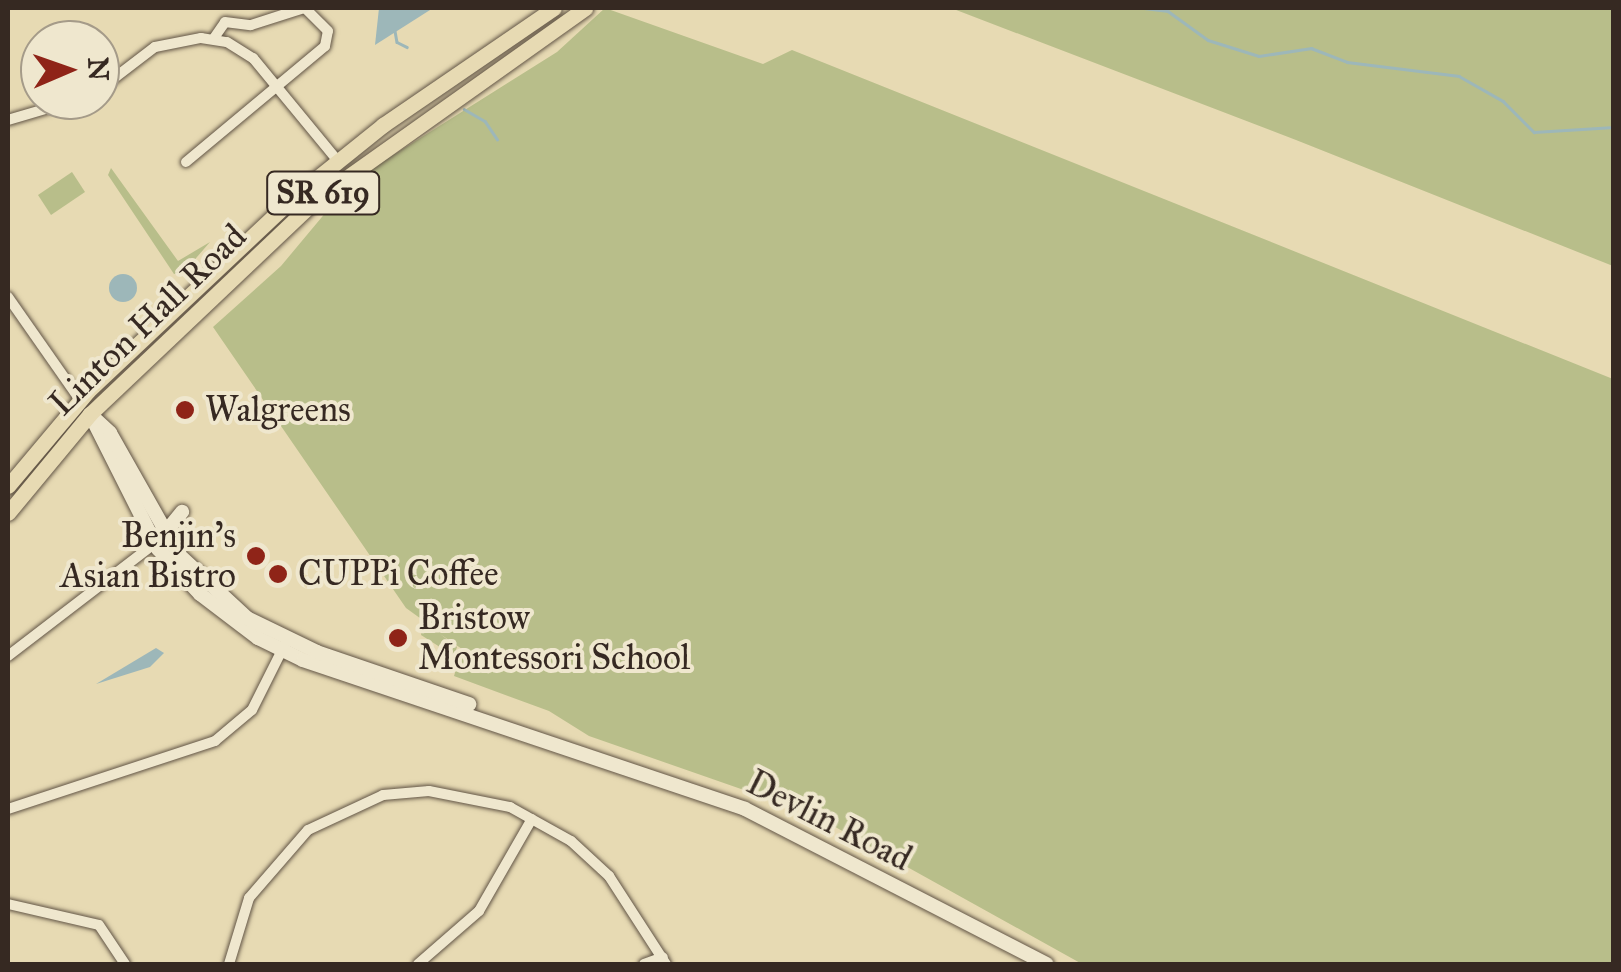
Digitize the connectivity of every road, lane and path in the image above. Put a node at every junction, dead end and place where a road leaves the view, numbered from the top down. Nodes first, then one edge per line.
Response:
1 (305, 8) edge
2 (554, 8) edge
3 (584, 8) edge
4 (214, 38) junction
5 (120, 74) edge
6 (276, 86) junction
7 (337, 160) junction
8 (186, 162) dead end
9 (8, 297) edge
10 (80, 400) junction
11 (90, 414) junction
12 (8, 486) edge
13 (148, 508) junction
14 (8, 512) edge
15 (162, 543) junction
16 (284, 646) junction
17 (8, 656) edge
18 (8, 809) edge
19 (532, 818) junction
20 (8, 904) edge
21 (664, 961) edge
22 (125, 964) edge
23 (229, 964) edge
24 (418, 964) edge
25 (644, 964) edge
26 (1047, 964) edge

1 - 4 street
1 - 6 street
2 - 7 main road, Linton Hall Road / SR 619
3 - 11 main road, Linton Hall Road / SR 619
4 - 5 street
4 - 6 street
6 - 7 street
6 - 8 street
7 - 10 main road, Linton Hall Road / SR 619
9 - 10 street
10 - 11 main road, Devlin Road
10 - 12 main road, Linton Hall Road / SR 619
11 - 13 main road, Devlin Road
11 - 14 main road, Linton Hall Road / SR 619
11 - 15 main road, Devlin Road
13 - 15 main road, Devlin Road
13 - 15 main road
15 - 16 main road, Devlin Road
15 - 17 street
16 - 18 street
16 - 26 main road, Devlin Road
19 - 21 street
19 - 23 street
19 - 24 street
20 - 22 street
21 - 25 street

